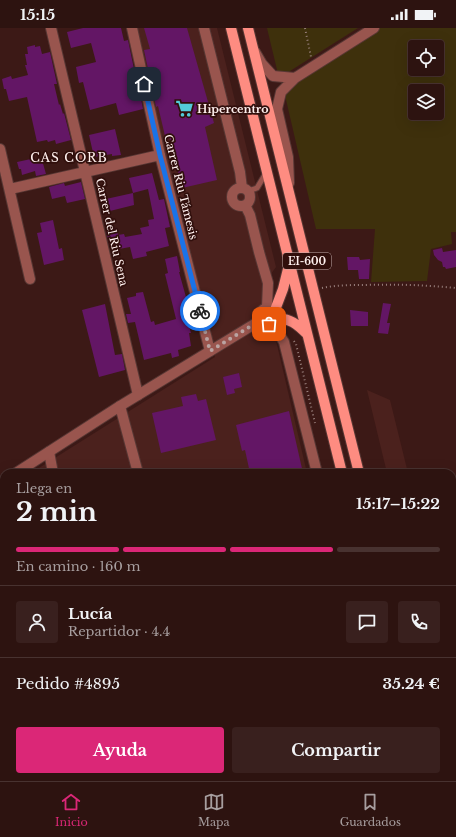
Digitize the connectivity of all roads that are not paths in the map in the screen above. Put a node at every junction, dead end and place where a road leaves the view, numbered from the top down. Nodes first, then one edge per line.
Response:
1 (51, 28) edge
2 (132, 28) edge
3 (204, 28) edge
4 (231, 28) edge
5 (248, 28) edge
6 (374, 28) edge
7 (254, 50) junction
8 (295, 78) junction
9 (0, 149) edge
10 (160, 155) junction
11 (267, 170) junction
12 (85, 172) junction
13 (10, 189) junction
14 (245, 189) junction
15 (289, 191) junction
16 (245, 205) junction
17 (289, 261) junction
18 (30, 279) dead end
19 (272, 315) junction
20 (308, 335) junction
21 (210, 351) junction
22 (138, 395) junction
23 (120, 406) junction
24 (49, 452) junction
25 (22, 469) edge
26 (52, 469) edge
27 (137, 469) edge
28 (316, 469) edge
29 (341, 469) edge
30 (358, 469) edge

1 - 12 street, Carrer del Riu Sena
2 - 10 street, Carrer Riu Támesis
3 - 14 street
4 - 11 main road, EI-600
5 - 7 main road, EI-600
6 - 8 street
7 - 8 street
7 - 15 main road, EI-600
8 - 15 street
9 - 13 street
10 - 12 street
10 - 21 street, Carrer Riu Támesis
11 - 14 lane
11 - 17 main road, EI-600
12 - 13 street
12 - 22 street, Carrer del Riu Sena
13 - 18 street
14 - 16 street
14 - 16 street
15 - 30 main road, EI-600
16 - 19 street
17 - 19 main road
17 - 20 main road, EI-600
19 - 20 main road
19 - 21 street
19 - 28 street
20 - 29 main road, EI-600
21 - 22 street
22 - 23 street
23 - 24 street
23 - 27 street
24 - 25 street
24 - 26 street

